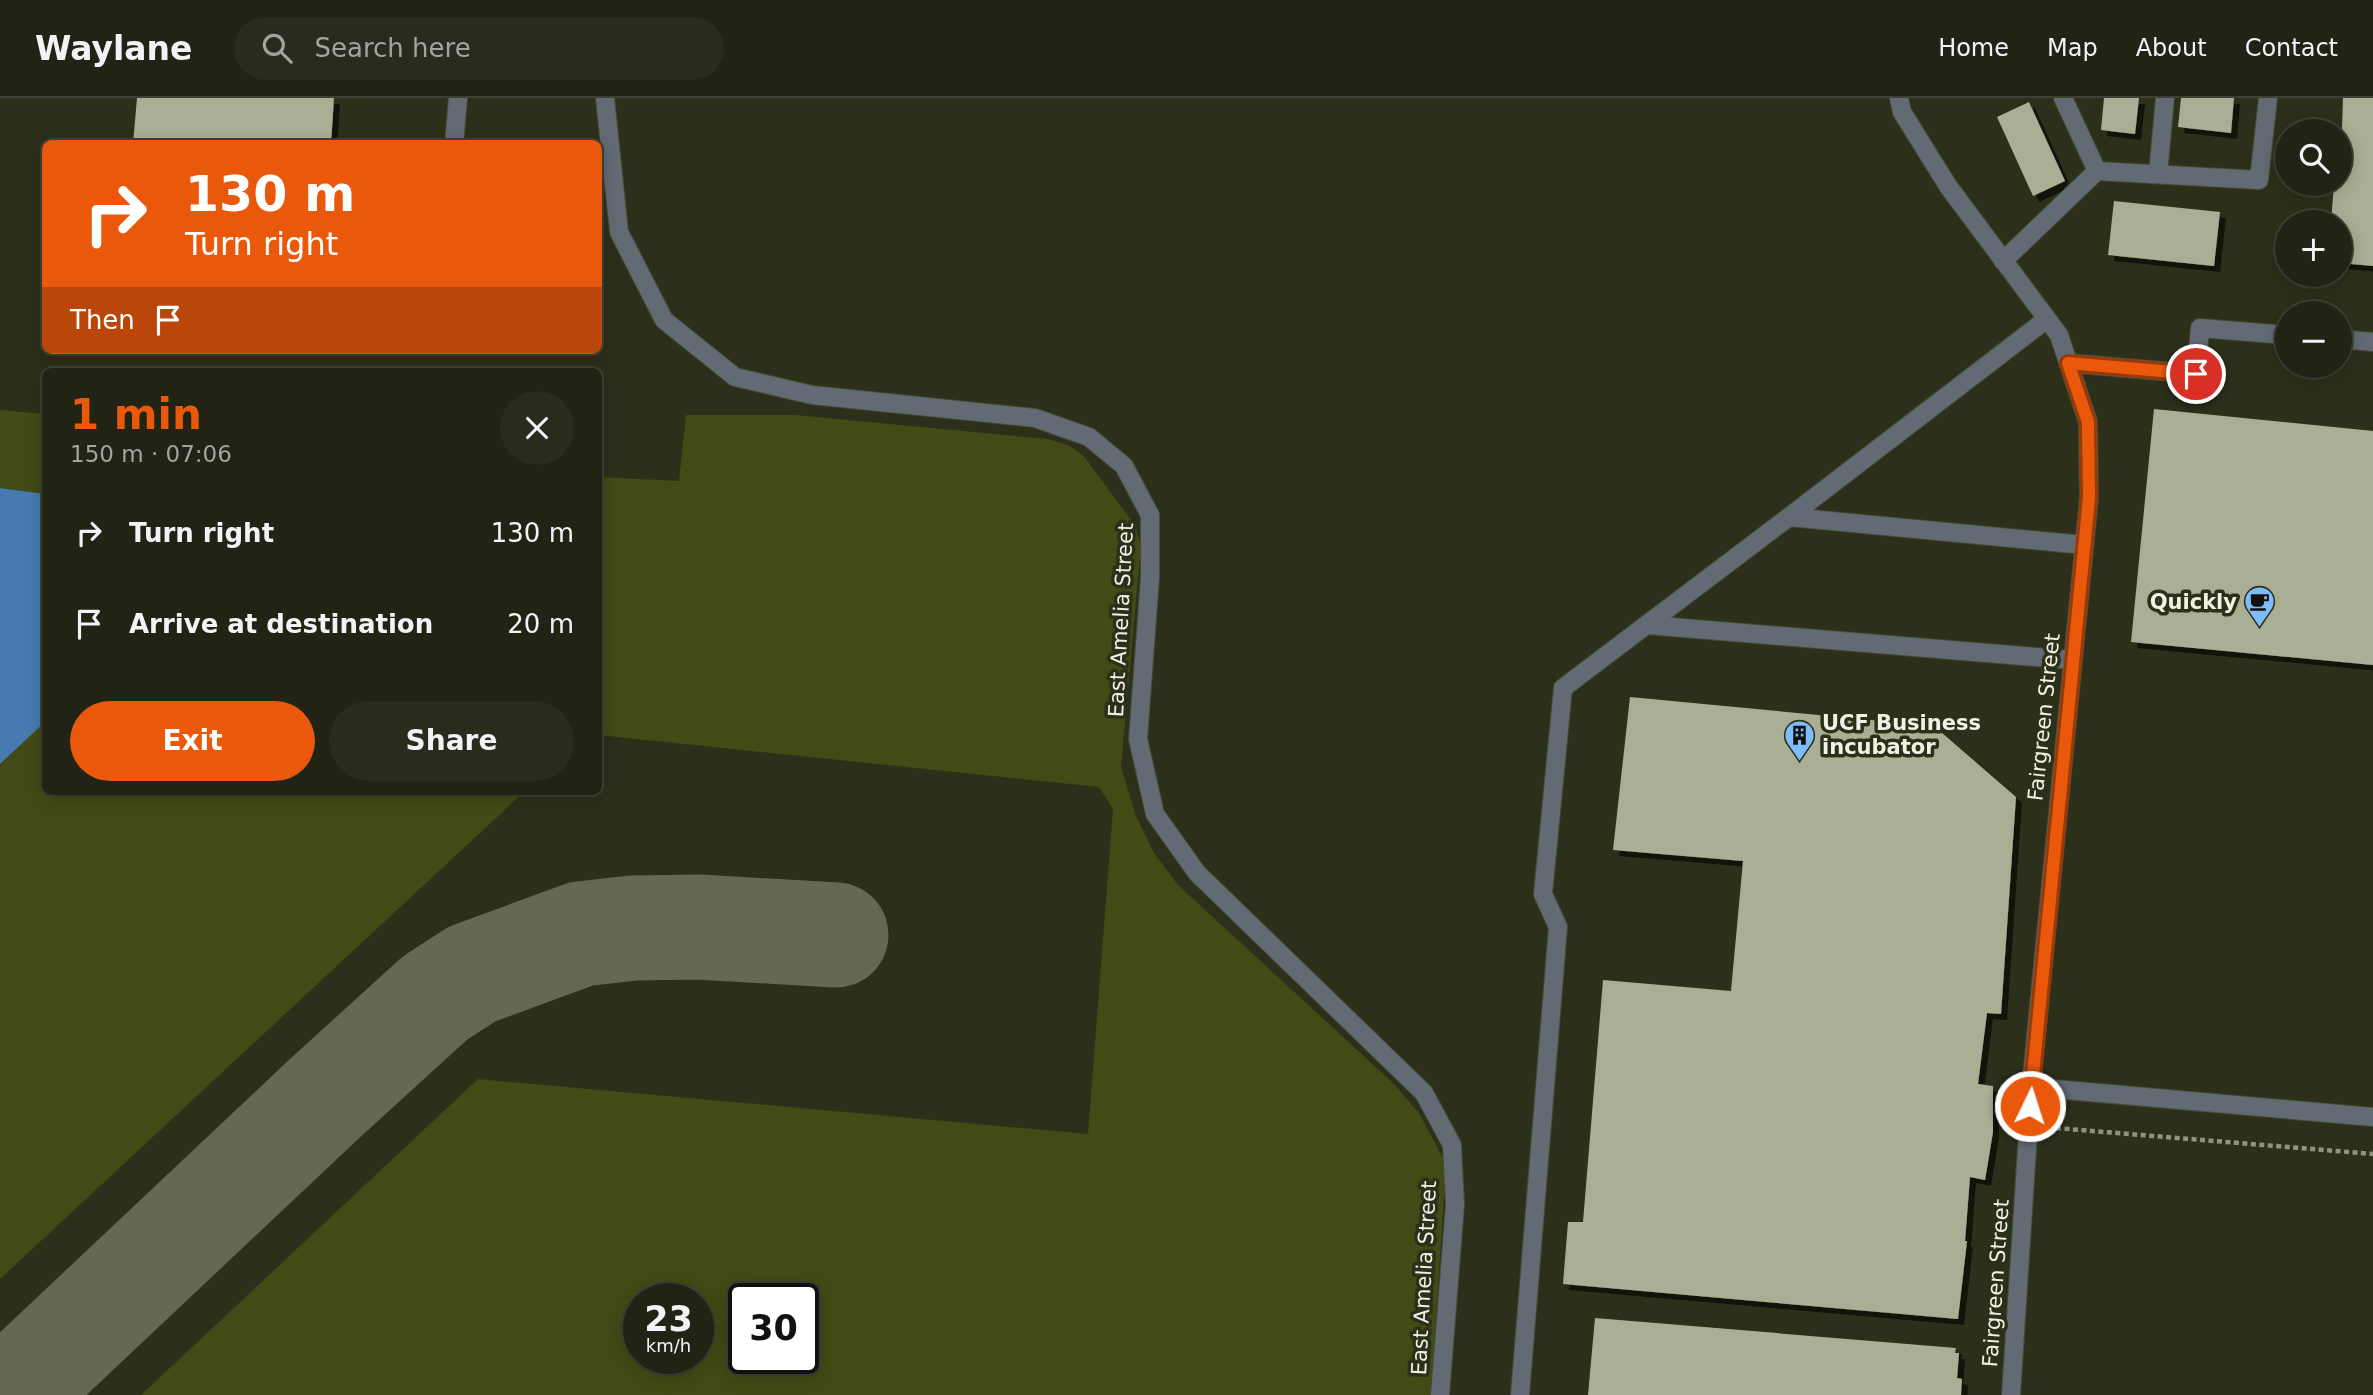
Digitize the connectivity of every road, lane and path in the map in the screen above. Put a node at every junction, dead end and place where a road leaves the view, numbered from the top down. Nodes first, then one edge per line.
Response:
1 (458, 98) edge
2 (605, 98) edge
3 (1899, 98) edge
4 (2063, 98) edge
5 (2165, 98) edge
6 (2268, 98) edge
7 (454, 140) edge
8 (2097, 171) junction
9 (2158, 174) junction
10 (607, 208) edge
11 (2003, 261) junction
12 (2046, 319) junction
13 (2275, 334) edge
14 (2352, 341) edge
15 (2373, 342) edge
16 (2068, 363) junction
17 (1789, 517) junction
18 (2084, 545) junction
19 (1647, 625) junction
20 (2072, 660) junction
21 (2031, 1087) junction
22 (2373, 1117) edge
23 (2029, 1125) junction
24 (2373, 1154) edge
25 (1440, 1395) edge
26 (1520, 1395) edge
27 (2011, 1395) edge

1 - 7 street
2 - 10 street, East Amelia Street
3 - 11 street, Fairgreen Street
4 - 8 street
5 - 9 street
6 - 9 street
8 - 9 street
8 - 11 street
10 - 25 street, East Amelia Street
11 - 12 street, Fairgreen Street
12 - 16 street, Fairgreen Street
12 - 17 street
13 - 16 street
14 - 15 street
16 - 18 street, Fairgreen Street
17 - 18 street
17 - 19 street
18 - 20 street, Fairgreen Street
19 - 20 street
19 - 26 street
20 - 21 street, Fairgreen Street
21 - 22 street
21 - 23 street, Fairgreen Street
23 - 24 path
23 - 27 street, Fairgreen Street

